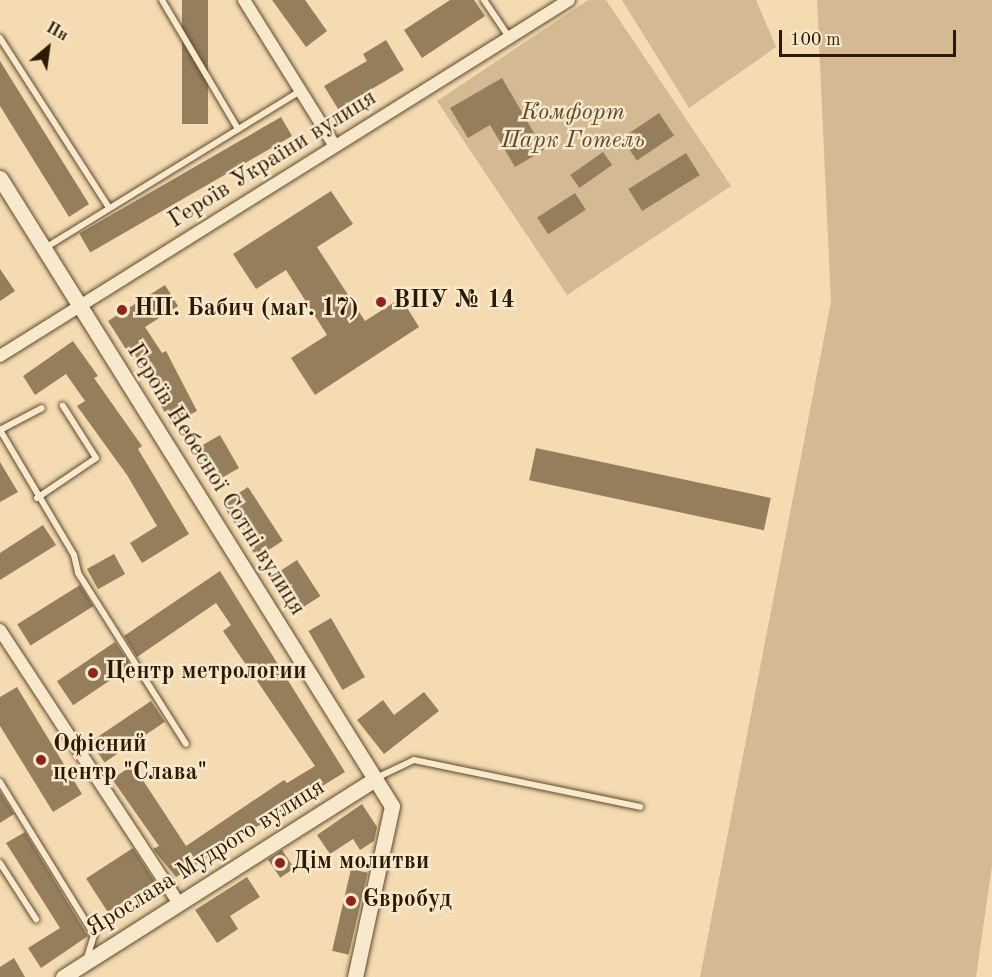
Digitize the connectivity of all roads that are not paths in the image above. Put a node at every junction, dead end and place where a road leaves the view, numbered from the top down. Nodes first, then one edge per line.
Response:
1 (162, 0) edge
2 (244, 0) edge
3 (484, 0) edge
4 (569, 0) edge
5 (0, 38) edge
6 (509, 38) junction
7 (300, 91) junction
8 (238, 129) junction
9 (335, 146) junction
10 (0, 178) edge
11 (109, 208) junction
12 (44, 248) junction
13 (80, 306) junction
14 (0, 356) edge
15 (63, 406) dead end
16 (42, 408) dead end
17 (0, 430) edge
18 (37, 498) junction
19 (2, 637) edge
20 (186, 744) dead end
21 (374, 780) junction
22 (0, 782) edge
23 (640, 807) dead end
24 (0, 863) edge
25 (179, 903) junction
26 (36, 919) dead end
27 (86, 963) junction
28 (69, 975) edge
29 (355, 977) edge

1 - 8 lane
2 - 7 street
3 - 6 lane
4 - 6 street, Героїв України вулиця
5 - 11 lane
6 - 9 street, Героїв України вулиця
7 - 8 lane
7 - 9 street
8 - 11 lane
9 - 13 street, Героїв України вулиця
10 - 12 street, Героїв Небесної Сотні вулиця
11 - 12 lane
12 - 13 street, Героїв Небесної Сотні вулиця
13 - 14 street, Героїв України вулиця
13 - 21 street, Героїв Небесної Сотні вулиця
15 - 18 lane
16 - 17 lane
17 - 18 lane
18 - 20 lane
19 - 25 street
21 - 23 lane
21 - 25 street, Ярослава Мудрого вулиця
21 - 29 street, Героїв Небесної Сотні вулиця
22 - 27 lane
24 - 26 lane
25 - 27 street, Ярослава Мудрого вулиця
27 - 28 street, Ярослава Мудрого вулиця

